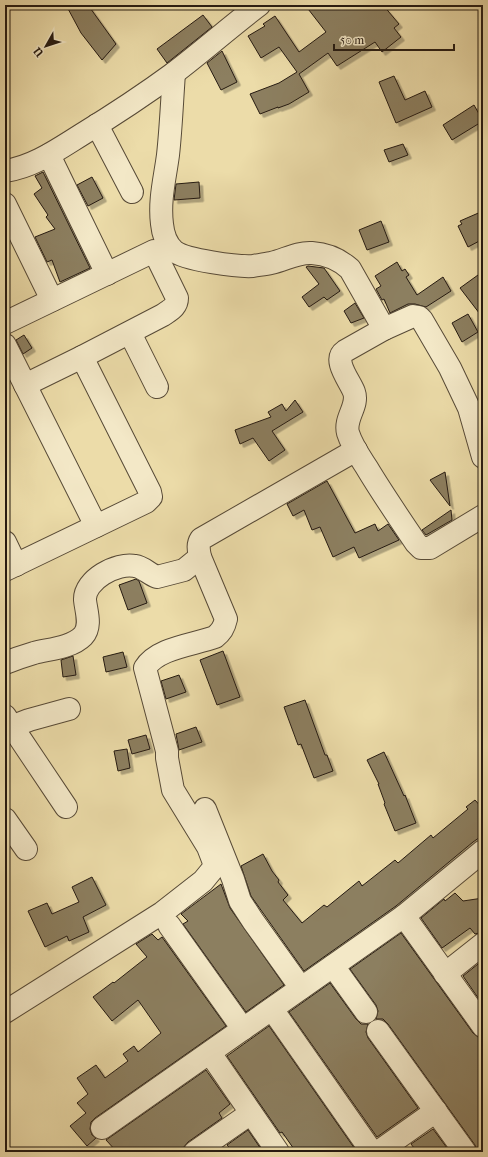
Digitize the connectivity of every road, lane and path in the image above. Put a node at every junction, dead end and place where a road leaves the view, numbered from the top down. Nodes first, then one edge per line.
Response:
1 (260, 5) edge
2 (174, 73) junction
3 (97, 125) junction
4 (49, 155) junction
5 (5, 171) edge
6 (132, 192) dead end
7 (5, 204) edge
8 (106, 274) junction
9 (52, 300) junction
10 (5, 323) edge
11 (384, 329) junction
12 (130, 333) junction
13 (5, 345) edge
14 (82, 357) junction
15 (24, 385) junction
16 (157, 387) dead end
17 (356, 450) junction
18 (483, 457) edge
19 (483, 516) edge
20 (96, 526) junction
21 (5, 542) edge
22 (200, 557) junction
23 (11, 567) edge
24 (5, 663) edge
25 (69, 710) dead end
26 (8, 722) edge
27 (66, 807) dead end
28 (204, 809) dead end
29 (5, 819) edge
30 (26, 849) dead end
31 (483, 851) edge
32 (404, 916) junction
33 (168, 925) dead end
34 (483, 944) edge
35 (333, 966) junction
36 (445, 974) junction
37 (301, 988) junction
38 (272, 1009) junction
39 (5, 1012) edge
40 (366, 1012) dead end
41 (483, 1026) edge
42 (243, 1029) junction
43 (378, 1031) dead end
44 (210, 1053) junction
45 (436, 1111) junction
46 (251, 1113) junction
47 (102, 1128) dead end
48 (195, 1152) edge
49 (278, 1152) edge
50 (372, 1152) edge
51 (378, 1152) edge
52 (465, 1152) edge

1 - 2 street
2 - 3 street
2 - 11 street
3 - 4 street
3 - 6 street
4 - 5 street
4 - 8 street
7 - 9 street
8 - 9 street
8 - 12 street
9 - 10 street
11 - 17 street
11 - 18 street
12 - 14 street
12 - 16 street
13 - 15 street
14 - 15 street
14 - 20 street
15 - 20 street
17 - 19 street
17 - 22 street
20 - 23 street
21 - 23 street
22 - 24 street
22 - 39 street
25 - 26 street
26 - 27 street
28 - 37 street
29 - 30 street
31 - 32 street
32 - 35 street
32 - 36 street
33 - 42 street
34 - 36 street
35 - 37 street
35 - 40 street
36 - 41 street
37 - 38 street
38 - 42 street
38 - 50 street
42 - 44 street
43 - 45 street
44 - 46 street
44 - 47 street
45 - 51 street
45 - 52 street
46 - 48 street
46 - 49 street

